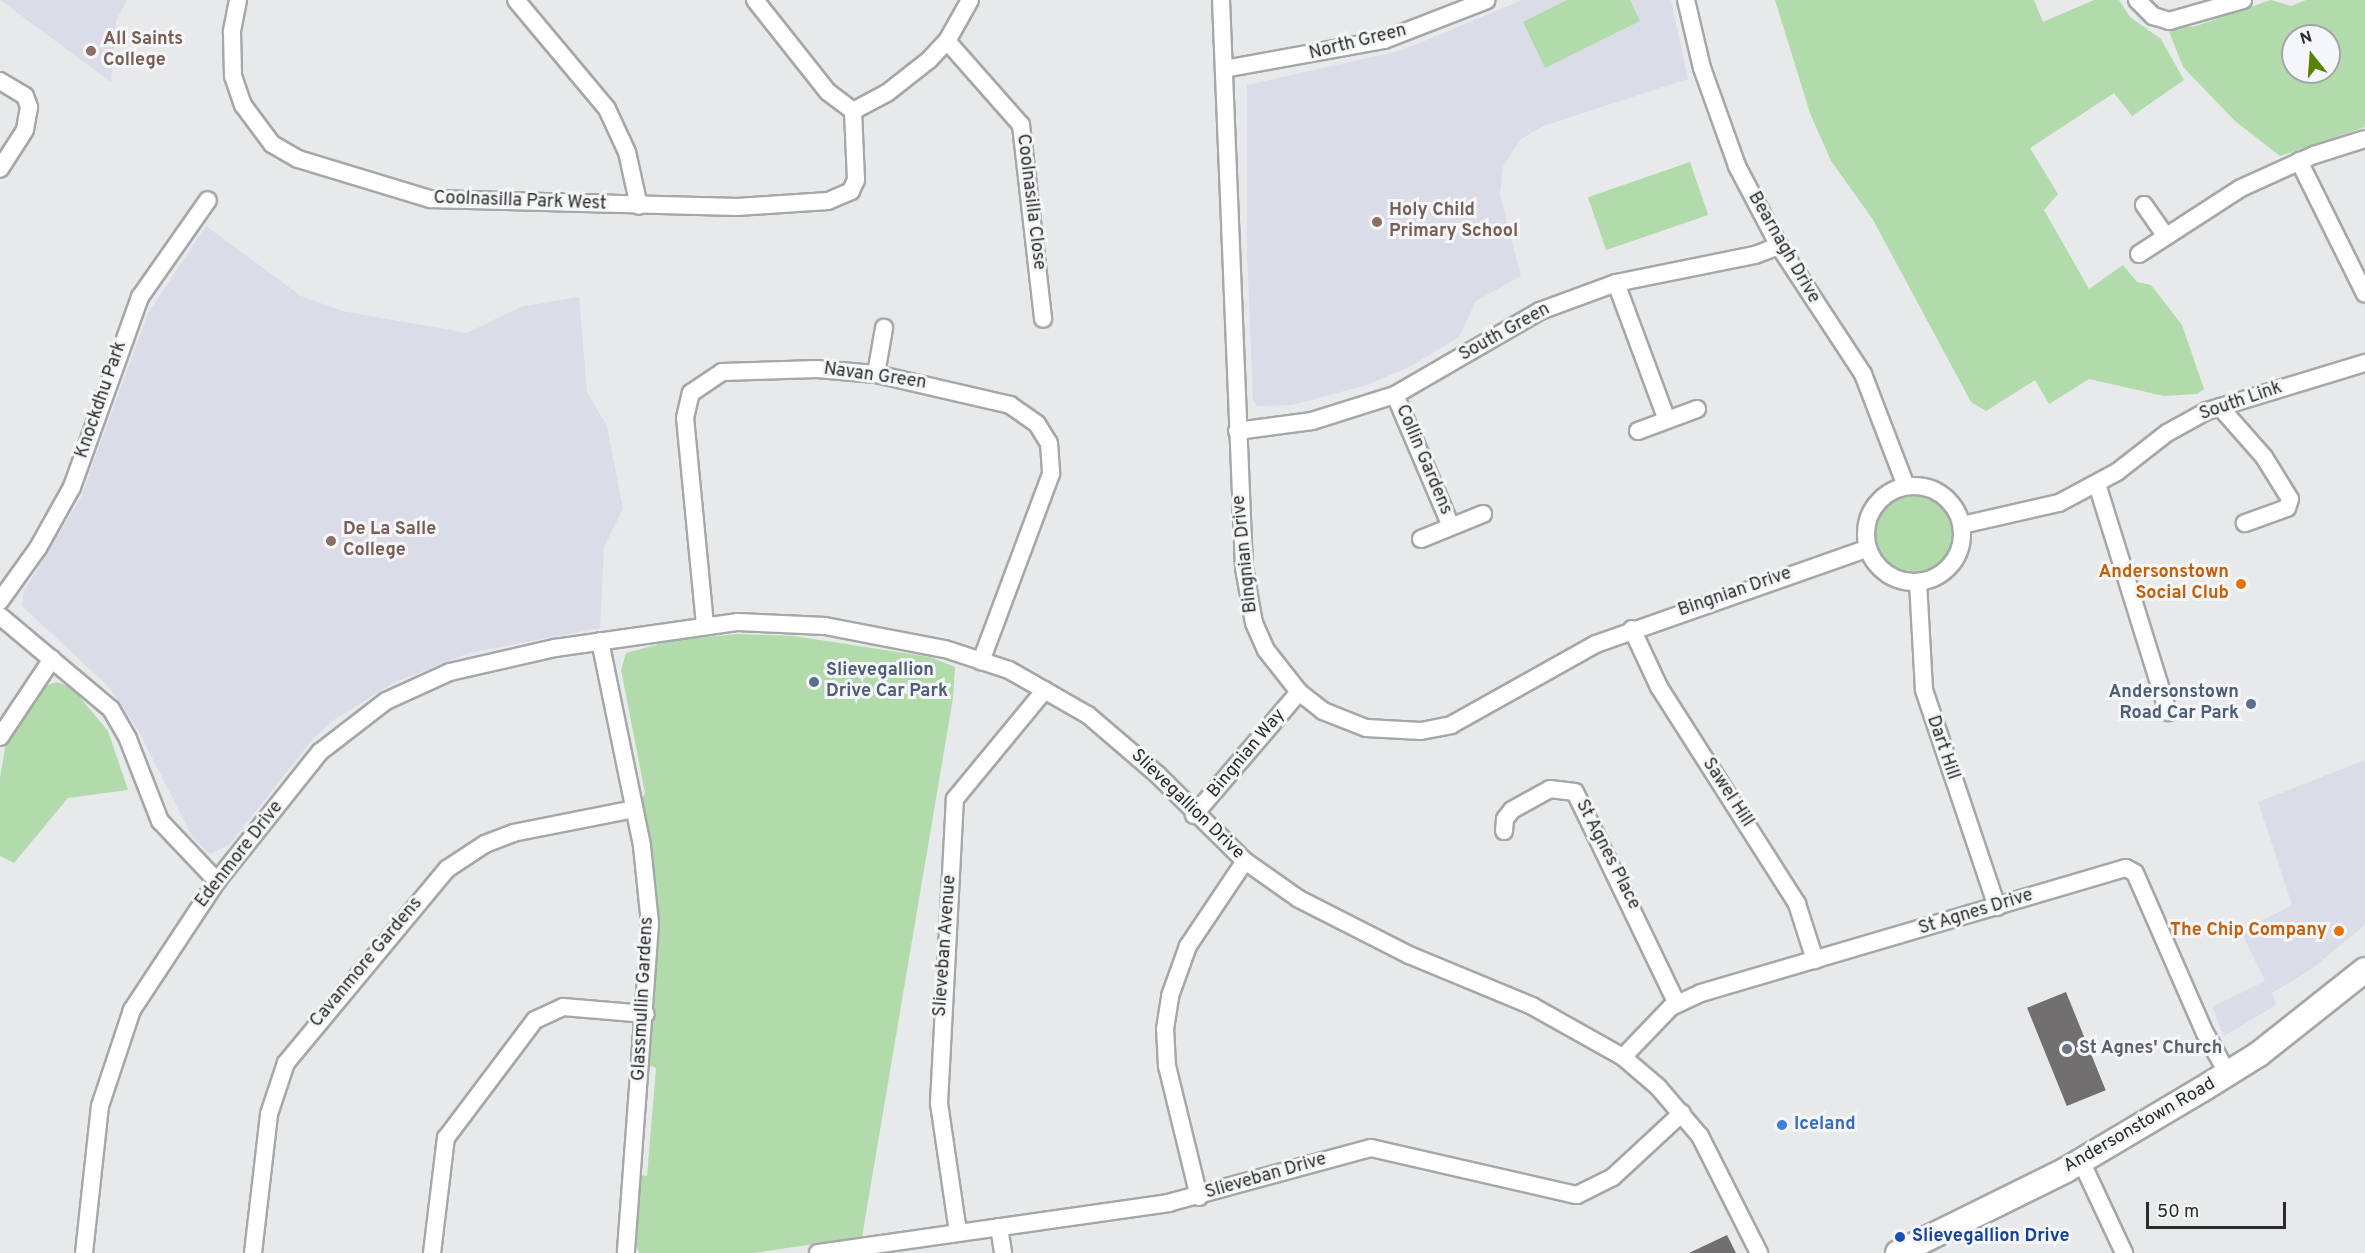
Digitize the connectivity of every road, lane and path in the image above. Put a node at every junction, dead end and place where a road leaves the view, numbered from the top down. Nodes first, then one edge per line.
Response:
1 (238, 0) edge
2 (516, 0) edge
3 (755, 0) edge
4 (970, 0) edge
5 (1221, 0) edge
6 (1487, 0) edge
7 (1686, 0) edge
8 (2138, 0) edge
9 (2243, 0) edge
10 (947, 41) junction
11 (1224, 69) junction
12 (0, 81) edge
13 (854, 111) junction
14 (2365, 139) edge
15 (2299, 161) junction
16 (0, 169) edge
17 (208, 200) dead end
18 (2144, 205) dead end
19 (639, 206) junction
20 (2166, 236) junction
21 (1779, 246) junction
22 (2139, 254) dead end
23 (1616, 283) junction
24 (2365, 294) edge
25 (1043, 319) dead end
26 (884, 328) dead end
27 (2365, 363) edge
28 (876, 374) junction
29 (1395, 394) junction
30 (2220, 407) junction
31 (1697, 409) dead end
32 (1667, 420) junction
33 (1236, 431) junction
34 (1638, 431) dead end
35 (2097, 484) junction
36 (1906, 486) junction
37 (1483, 514) dead end
38 (2245, 523) dead end
39 (1962, 525) junction
40 (1451, 526) junction
41 (1421, 539) dead end
42 (1868, 548) junction
43 (1918, 582) junction
44 (0, 601) edge
45 (0, 616) edge
46 (705, 625) junction
47 (1632, 629) junction
48 (600, 641) junction
49 (52, 659) junction
50 (981, 661) junction
51 (1045, 690) junction
52 (1299, 692) junction
53 (2168, 712) dead end
54 (0, 737) edge
55 (634, 809) junction
56 (1194, 815) junction
57 (1504, 831) dead end
58 (1245, 861) junction
59 (217, 881) junction
60 (1997, 907) junction
61 (1815, 960) junction
62 (2365, 970) edge
63 (1677, 1004) junction
64 (646, 1014) junction
65 (1623, 1057) junction
66 (2228, 1074) junction
67 (1682, 1113) junction
68 (2081, 1161) junction
69 (1198, 1197) junction
70 (999, 1227) junction
71 (958, 1232) junction
72 (84, 1253) edge
73 (253, 1253) edge
74 (432, 1253) edge
75 (626, 1253) edge
76 (818, 1253) edge
77 (1003, 1253) edge
78 (1759, 1253) edge
79 (1898, 1253) edge
80 (2124, 1253) edge

1 - 19 street, Coolnasilla Park West
2 - 19 street
3 - 13 street
4 - 10 street
5 - 11 street, Bingnian Drive
6 - 11 street, North Green
7 - 21 street, Bearnagh Drive
8 - 9 street
10 - 13 street
10 - 25 street, Coolnasilla Close
11 - 33 street, Bingnian Drive
12 - 16 street
13 - 19 street, Coolnasilla Park West
14 - 15 street
15 - 20 street
15 - 24 street
17 - 44 street, Knockdhu Park
18 - 20 street
20 - 22 street
21 - 23 street, South Green
21 - 36 street, Bearnagh Drive
23 - 29 street, South Green
23 - 32 street
26 - 28 street
27 - 30 street, South Link
28 - 46 street, Navan Green
28 - 50 street, Navan Green
29 - 33 street, South Green
29 - 40 street, Collin Gardens
30 - 35 street, South Link
30 - 38 street
31 - 32 street
32 - 34 street
33 - 52 street, Bingnian Drive
35 - 39 street, South Link
35 - 53 street
36 - 39 street
36 - 42 street
37 - 40 street, Collin Gardens
39 - 43 street
40 - 41 street, Collin Gardens
42 - 43 street
42 - 47 street, Bingnian Drive
43 - 60 street, Dart Hill
45 - 49 street
46 - 48 street, Slievegallion Drive
46 - 50 street, Slievegallion Drive
47 - 52 street, Bingnian Drive
47 - 61 street, Sawel Hill
48 - 55 street, Glassmullin Gardens
48 - 59 street, Edenmore Drive
49 - 54 street
49 - 59 street
50 - 51 street, Slievegallion Drive
51 - 56 street, Slievegallion Drive
51 - 71 street, Slieveban Avenue
52 - 56 street, Bingnian Way
55 - 64 street, Glassmullin Gardens
55 - 73 street, Cavanmore Gardens
56 - 58 street, Slievegallion Drive
57 - 63 street, St Agnes Place
58 - 65 street, Slievegallion Drive
58 - 69 street
59 - 72 street, Edenmore Drive
60 - 61 street, St Agnes Drive
60 - 66 street, St Agnes Drive
61 - 63 street, St Agnes Drive
62 - 66 main road, Andersonstown Road
63 - 65 street, St Agnes Drive
64 - 74 street
64 - 75 street, Glassmullin Gardens
65 - 67 street, Slievegallion Drive
66 - 68 main road, Andersonstown Road
67 - 69 street, Slieveban Drive
67 - 78 street, Slievegallion Drive
68 - 79 main road, Andersonstown Road
68 - 80 street
69 - 70 street, Slieveban Drive
70 - 71 street, Slieveban Drive
70 - 77 street
71 - 76 street, Slieveban Drive

